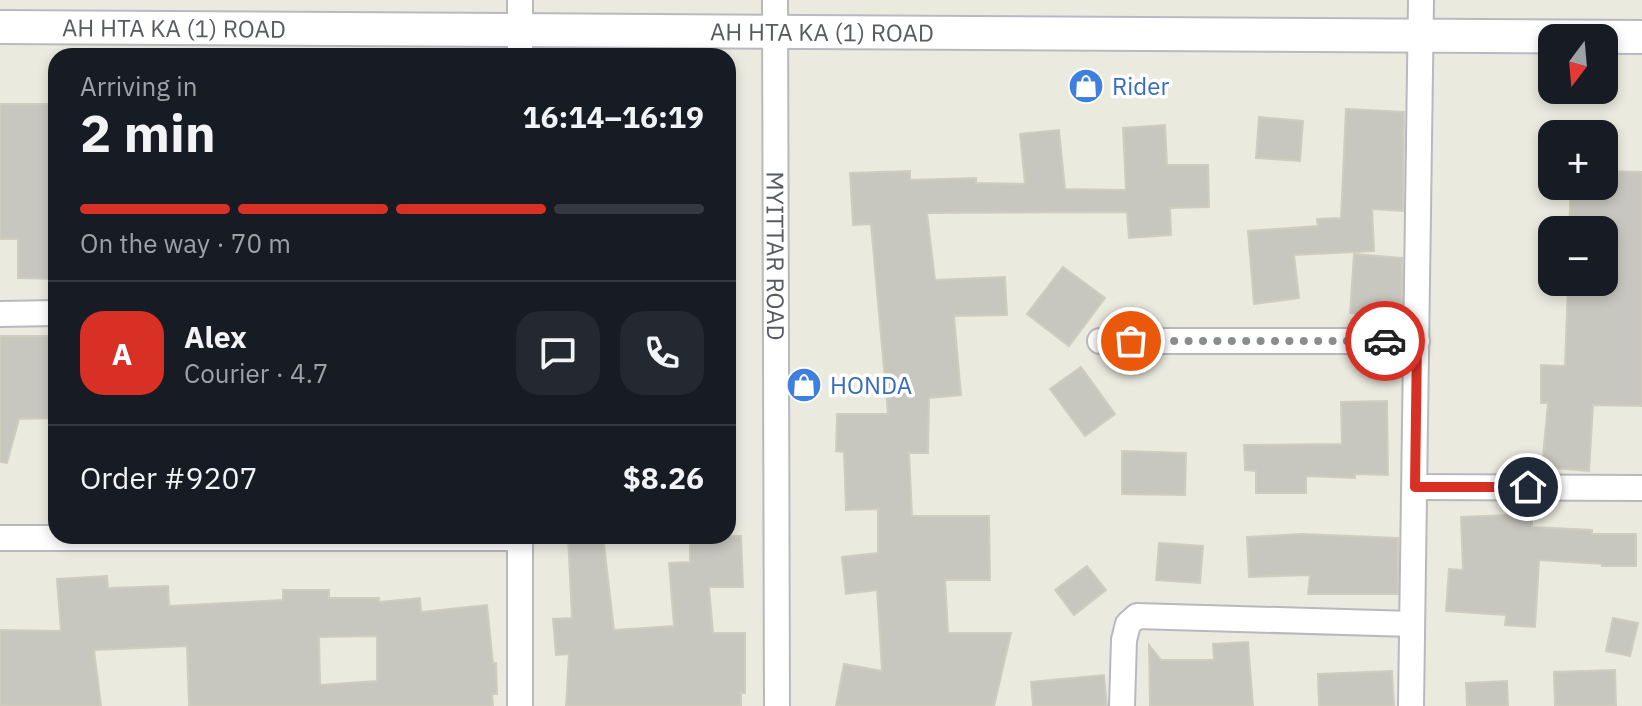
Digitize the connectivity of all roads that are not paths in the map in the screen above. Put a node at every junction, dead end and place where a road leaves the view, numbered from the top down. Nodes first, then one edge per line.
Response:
1 (1421, 0) edge
2 (774, 15) edge
3 (0, 27) edge
4 (520, 29) edge
5 (1421, 35) junction
6 (1642, 37) edge
7 (48, 313) edge
8 (0, 314) edge
9 (1100, 341) dead end
10 (1417, 341) junction
11 (1415, 487) junction
12 (1642, 488) edge
13 (0, 538) edge
14 (48, 538) edge
15 (520, 544) edge
16 (1412, 624) junction
17 (520, 706) edge
18 (777, 706) edge
19 (1122, 706) edge
20 (1411, 706) edge

1 - 5 street
2 - 4 street, AH HTA KA (1) ROAD
2 - 5 street, AH HTA KA (1) ROAD
2 - 18 street, MYITTAR ROAD
3 - 4 street, AH HTA KA (1) ROAD
5 - 6 street, AH HTA KA (1) ROAD
5 - 10 street
7 - 8 street
9 - 10 street
10 - 11 street
11 - 12 street
11 - 16 street
13 - 14 street
15 - 17 street
16 - 19 street
16 - 20 street

